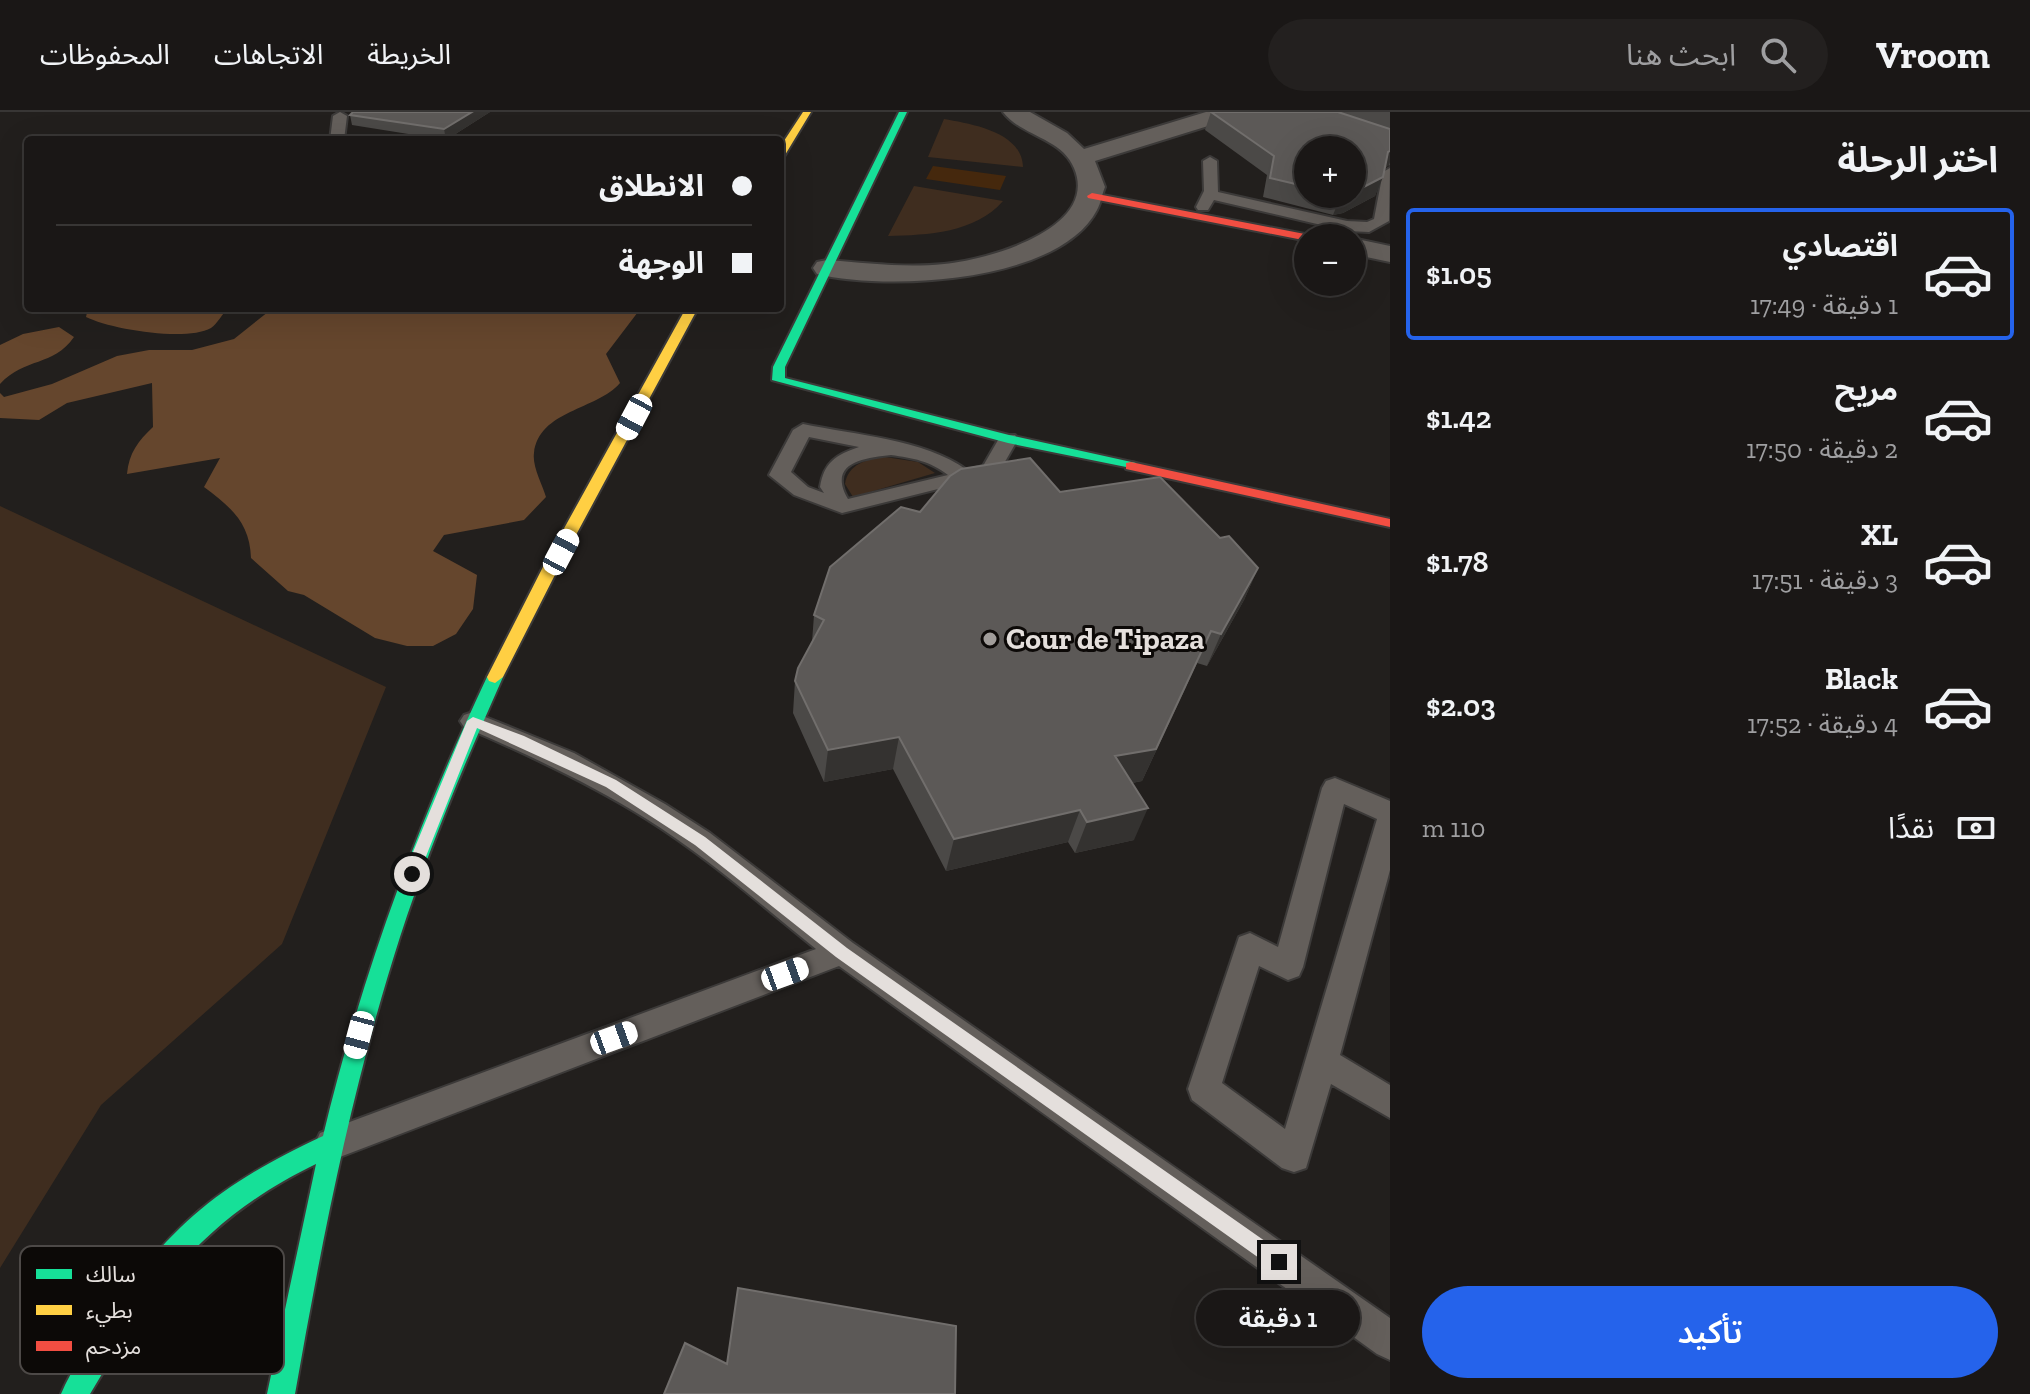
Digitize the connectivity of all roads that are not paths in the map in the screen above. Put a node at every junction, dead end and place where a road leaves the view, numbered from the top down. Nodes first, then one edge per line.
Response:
1 (903, 112) edge
2 (1014, 112) edge
3 (1229, 112) edge
4 (805, 113) edge
5 (340, 116) dead end
6 (338, 136) edge
7 (784, 148) edge
8 (1082, 157) junction
9 (1210, 161) dead end
10 (1390, 172) edge
11 (1210, 195) junction
12 (1092, 196) junction
13 (1199, 216) junction
14 (1294, 235) edge
15 (1366, 249) edge
16 (1390, 254) edge
17 (827, 268) junction
18 (690, 312) edge
19 (1008, 439) junction
20 (891, 448) junction
21 (963, 476) junction
22 (842, 507) junction
23 (1390, 523) edge
24 (473, 721) junction
25 (1390, 813) edge
26 (1390, 820) edge
27 (842, 952) junction
28 (1322, 1061) junction
29 (1390, 1103) edge
30 (329, 1145) junction
31 (178, 1246) edge
32 (1390, 1341) edge
33 (88, 1374) edge
34 (75, 1394) edge
35 (281, 1394) edge

1 - 17 street
2 - 8 street
3 - 8 street
4 - 7 street
5 - 6 lane
8 - 12 street
9 - 11 lane
10 - 11 lane
11 - 13 lane
12 - 13 street
12 - 17 street
13 - 14 street
15 - 16 street
17 - 19 street
18 - 24 street
19 - 21 lane
19 - 23 street
20 - 21 lane
20 - 22 lane
20 - 22 lane
21 - 22 lane
24 - 27 lane
24 - 30 street
25 - 28 lane
26 - 28 lane
27 - 30 lane
27 - 32 lane
28 - 29 lane
30 - 31 street
30 - 35 street
33 - 34 street

